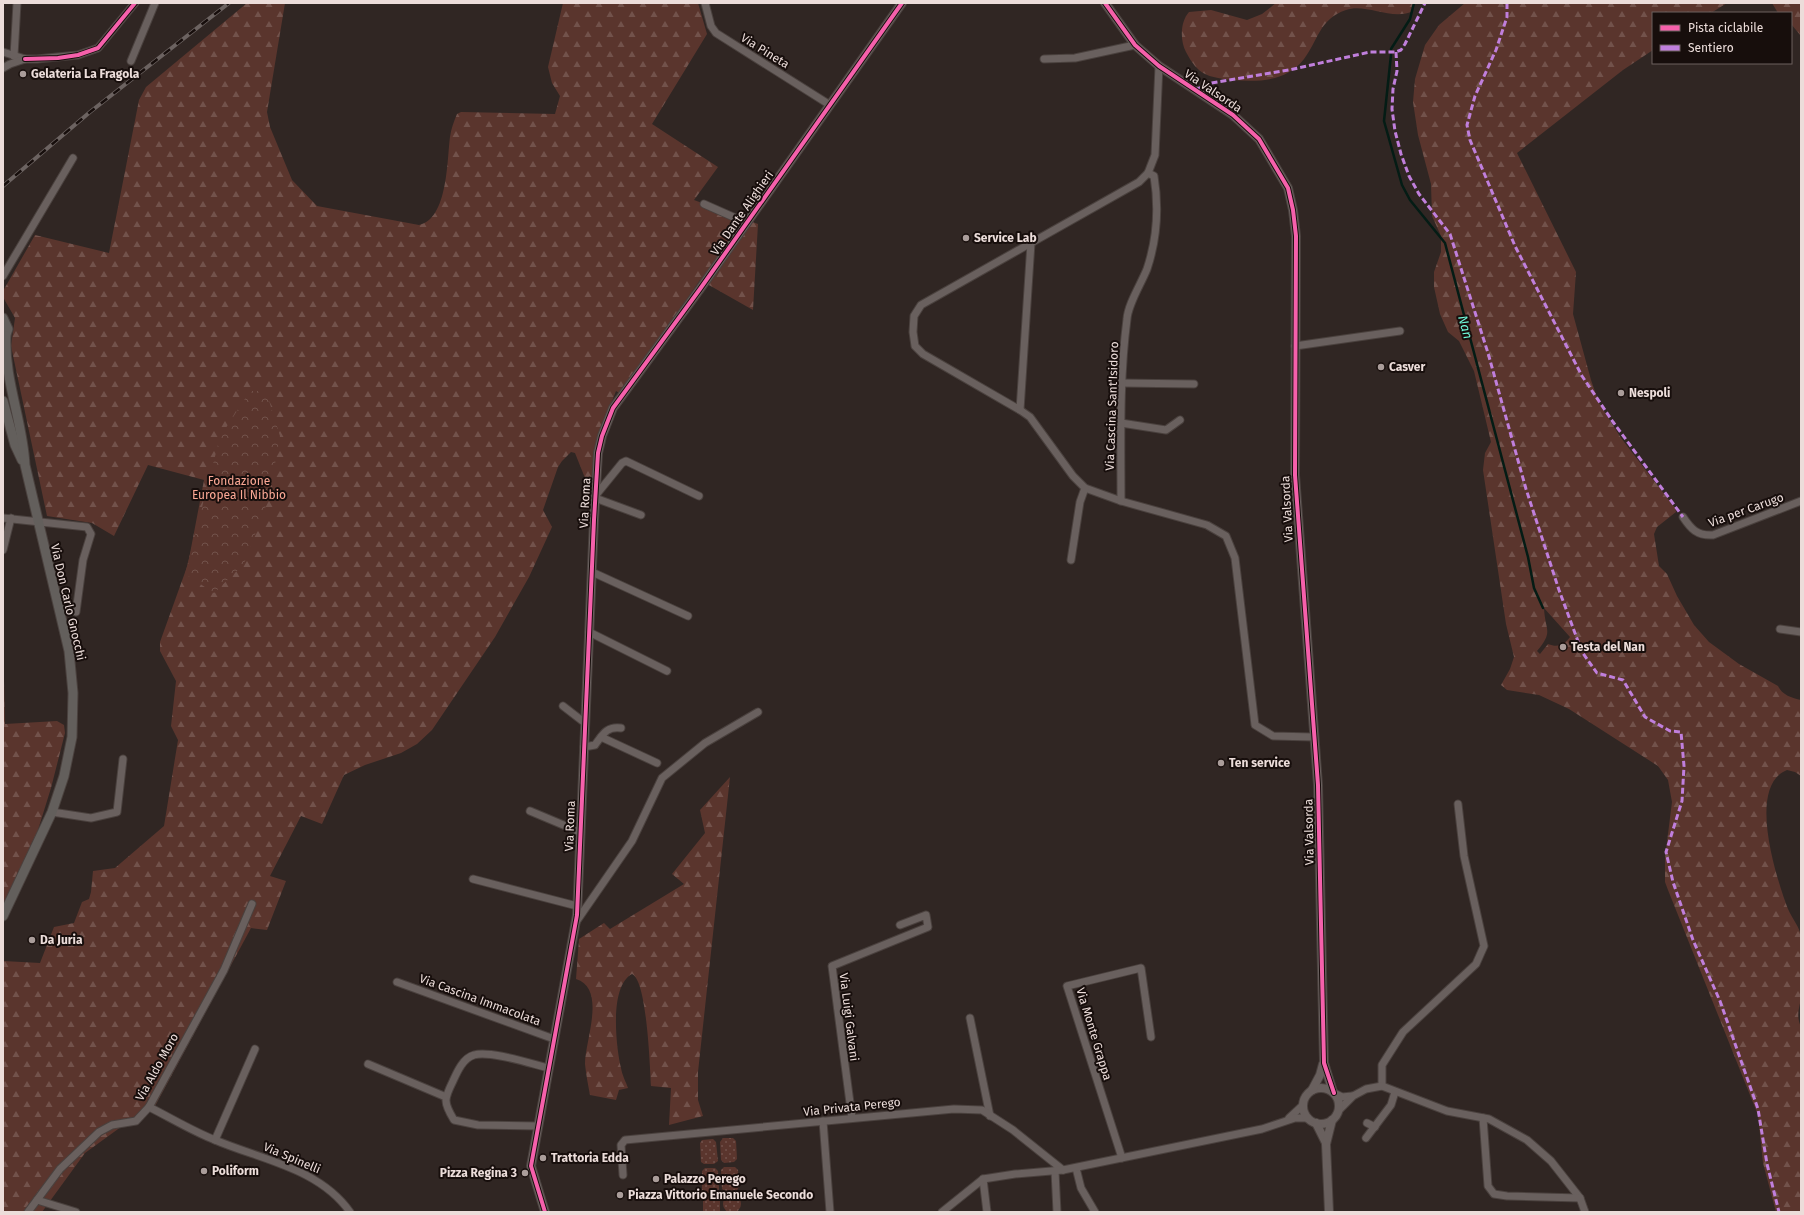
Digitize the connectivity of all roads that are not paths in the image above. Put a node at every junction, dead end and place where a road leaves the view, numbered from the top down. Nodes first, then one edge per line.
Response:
1 (17, 3) edge
2 (135, 3) edge
3 (154, 3) edge
4 (705, 3) edge
5 (902, 3) edge
6 (1105, 3) edge
7 (1135, 45) junction
8 (3, 52) edge
9 (14, 56) junction
10 (25, 59) junction
11 (1044, 59) dead end
12 (131, 61) dead end
13 (1159, 66) junction
14 (3, 68) edge
15 (830, 105) junction
16 (73, 158) dead end
17 (1148, 173) junction
18 (704, 204) dead end
19 (747, 223) junction
20 (1031, 243) junction
21 (3, 276) edge
22 (3, 318) edge
23 (1400, 330) dead end
24 (5, 338) edge
25 (1295, 346) junction
26 (1121, 383) junction
27 (1194, 384) dead end
28 (3, 401) edge
29 (1020, 410) junction
30 (1180, 420) dead end
31 (1121, 423) junction
32 (602, 436) joint
33 (25, 465) junction
34 (1085, 488) junction
35 (699, 496) dead end
36 (596, 497) junction
37 (1121, 501) junction
38 (1801, 501) edge
39 (641, 514) dead end
40 (1683, 517) dead end
41 (3, 518) edge
42 (11, 518) junction
43 (37, 520) junction
44 (3, 550) edge
45 (1071, 560) dead end
46 (592, 572) junction
47 (76, 612) dead end
48 (688, 616) dead end
49 (1780, 630) dead end
50 (589, 632) junction
51 (1801, 632) edge
52 (667, 671) dead end
53 (562, 706) dead end
54 (758, 712) dead end
55 (585, 723) junction
56 (622, 728) dead end
57 (601, 737) junction
58 (1313, 737) junction
59 (584, 747) junction
60 (123, 759) dead end
61 (657, 763) dead end
62 (1458, 804) dead end
63 (530, 811) dead end
64 (52, 812) junction
65 (580, 832) junction
66 (473, 879) dead end
67 (252, 904) dead end
68 (577, 906) junction
69 (3, 916) edge
70 (576, 922) junction
71 (900, 925) dead end
72 (397, 982) dead end
73 (970, 1018) dead end
74 (1151, 1037) dead end
75 (554, 1039) junction
76 (255, 1049) dead end
77 (1324, 1063) junction
78 (368, 1064) dead end
79 (549, 1068) junction
80 (1382, 1086) junction
81 (1312, 1090) junction
82 (1333, 1092) junction
83 (1396, 1092) junction
84 (1353, 1096) junction
85 (446, 1097) junction
86 (1303, 1105) junction
87 (149, 1106) junction
88 (1339, 1110) junction
89 (990, 1116) junction
90 (852, 1118) junction
91 (1308, 1118) junction
92 (1483, 1118) junction
93 (1288, 1120) junction
94 (1332, 1120) junction
95 (823, 1121) junction
96 (1316, 1123) junction
97 (1367, 1123) dead end
98 (538, 1126) junction
99 (1375, 1127) junction
100 (1366, 1138) dead end
101 (214, 1140) junction
102 (1326, 1144) junction
103 (1122, 1158) junction
104 (1076, 1168) junction
105 (1063, 1170) junction
106 (1054, 1171) junction
107 (623, 1175) dead end
108 (983, 1180) junction
109 (1580, 1198) junction
110 (37, 1200) junction
111 (28, 1212) edge
112 (76, 1212) edge
113 (350, 1212) edge
114 (545, 1212) edge
115 (830, 1212) edge
116 (942, 1212) edge
117 (986, 1212) edge
118 (1058, 1212) edge
119 (1095, 1212) edge
120 (1330, 1212) edge
121 (1585, 1212) edge

1 - 9 street
2 - 10 street
3 - 12 street
4 - 15 street, Via Pineta
5 - 15 street, Via Dante Alighieri
6 - 7 street, Via Valsorda
7 - 11 street
7 - 13 street, Via Valsorda
8 - 9 street
9 - 10 street
10 - 14 street
13 - 17 street
13 - 25 street, Via Valsorda
15 - 19 street, Via Dante Alighieri
16 - 21 street
17 - 20 street
17 - 26 street, Via Cascina Sant'Isidoro
18 - 19 street
19 - 32 street, Via Dante Alighieri
20 - 29 street
20 - 29 street
22 - 24 main road
23 - 25 street
24 - 33 main road
25 - 58 street, Via Valsorda
26 - 27 street
26 - 31 street, Via Cascina Sant'Isidoro
28 - 33 main road
29 - 34 street
30 - 31 street
31 - 37 street, Via Cascina Sant'Isidoro
32 - 36 street, Via Roma
33 - 43 main road, Via Don Carlo Gnocchi
34 - 37 street
34 - 45 street
35 - 36 street
36 - 39 street, Via Roma
36 - 46 street, Via Roma
37 - 58 street
38 - 40 street, Via per Carugo
41 - 42 street
42 - 43 street
42 - 44 street
43 - 47 street
43 - 64 main road, Via Don Carlo Gnocchi
46 - 48 street
46 - 50 street, Via Roma
49 - 51 street
50 - 52 street
50 - 55 street, Via Roma
53 - 55 street
54 - 70 street
55 - 59 street, Via Roma
56 - 57 street
57 - 59 street
57 - 61 street
58 - 77 street, Via Valsorda
59 - 65 street, Via Roma
60 - 64 street
62 - 80 street
63 - 65 street
64 - 69 main road, Via Don Carlo Gnocchi
65 - 68 street, Via Roma
66 - 68 street
67 - 87 street, Via Aldo Moro
68 - 70 street, Via Roma
70 - 75 street, Via Roma
71 - 90 street, Via Luigi Galvani
72 - 75 street, Via Cascina Immacolata
73 - 89 street
74 - 103 street, Via Monte Grappa
75 - 79 street, Via Roma
76 - 101 street
77 - 81 street, Via Valsorda
77 - 82 street, Via Valsorda
78 - 85 street
79 - 85 street
79 - 98 street, Via Roma
80 - 83 street
80 - 84 street
81 - 82 street
81 - 86 street
82 - 84 street
82 - 88 street
83 - 92 street
83 - 99 street
84 - 88 street
85 - 98 street
86 - 91 street
86 - 93 street
87 - 101 street, Via Spinelli
87 - 110 street, Via Aldo Moro
88 - 94 street
89 - 90 street, Via Privata Perego
89 - 105 street, Via Privata Perego
90 - 95 street, Via Privata Perego
91 - 93 street
91 - 96 street
92 - 109 street
92 - 109 street
93 - 103 street
94 - 96 street
94 - 102 street
95 - 107 street, Via Privata Perego
95 - 115 street
96 - 102 street
97 - 99 street
98 - 114 street, Via Roma
99 - 100 street
101 - 113 street, Via Spinelli
102 - 120 street
103 - 104 street
104 - 105 street
104 - 119 street
105 - 106 street
106 - 108 street
106 - 118 street
108 - 116 street
108 - 117 street
109 - 121 street
110 - 111 street, Via Aldo Moro
110 - 112 street

